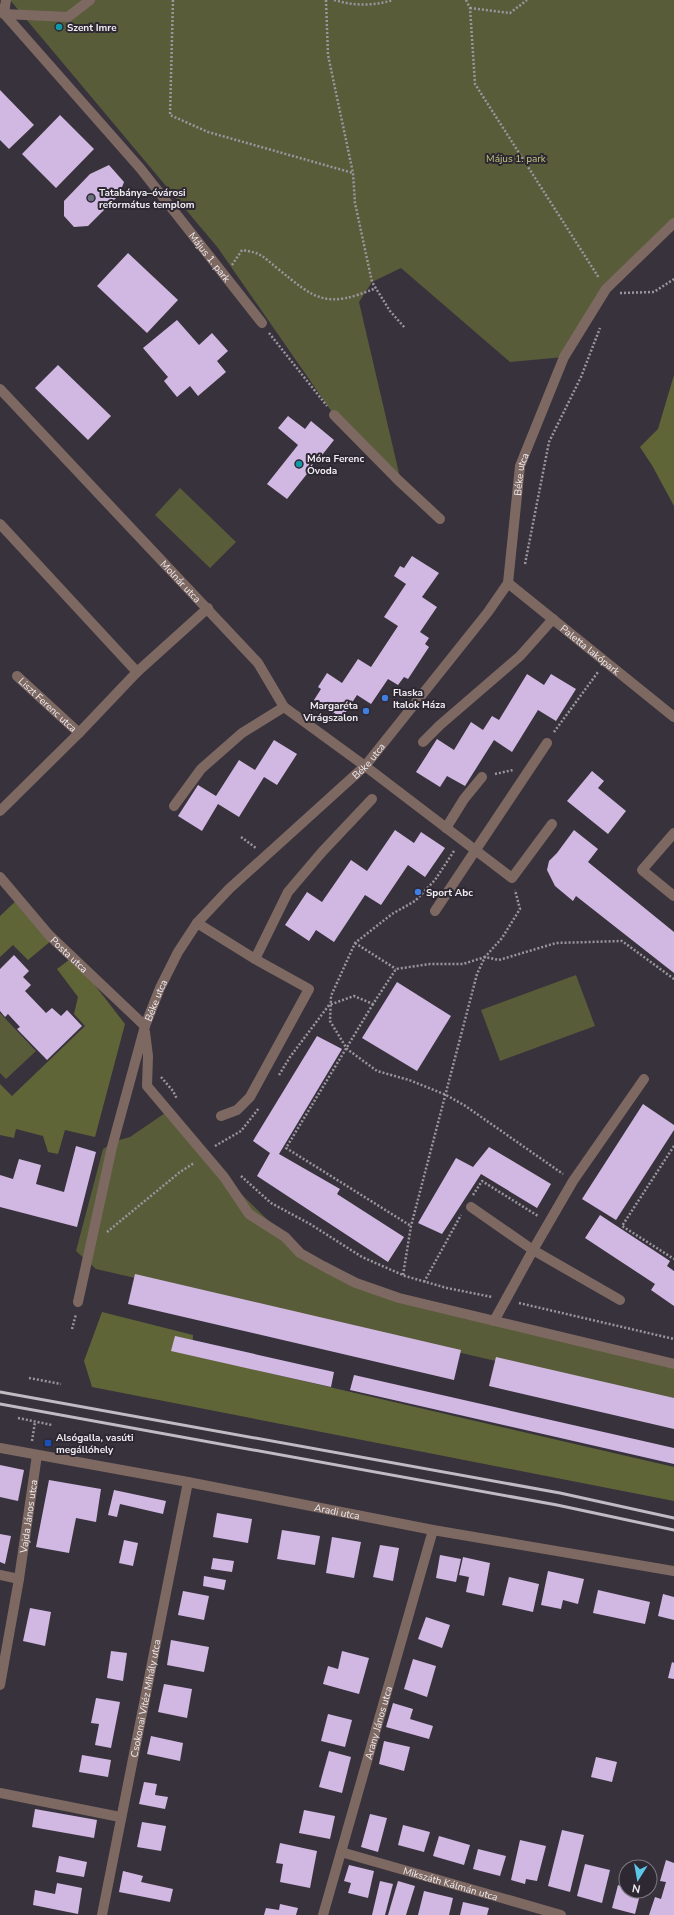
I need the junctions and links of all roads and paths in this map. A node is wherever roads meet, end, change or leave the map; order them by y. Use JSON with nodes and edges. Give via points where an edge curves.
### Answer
{"nodes":[{"id":1,"x":6,"y":0,"type":"edge"},
{"id":2,"x":90,"y":0,"type":"edge"},
{"id":3,"x":173,"y":0,"type":"edge"},
{"id":4,"x":326,"y":0,"type":"edge"},
{"id":5,"x":334,"y":0,"type":"edge"},
{"id":6,"x":393,"y":0,"type":"edge"},
{"id":7,"x":466,"y":0,"type":"edge"},
{"id":8,"x":527,"y":0,"type":"edge"},
{"id":9,"x":470,"y":8,"type":"junction"},
{"id":10,"x":1,"y":13,"type":"edge"},
{"id":11,"x":352,"y":173,"type":"junction"},
{"id":12,"x":674,"y":223,"type":"edge"},
{"id":13,"x":674,"y":279,"type":"edge"},
{"id":14,"x":230,"y":283,"type":"junction"},
{"id":15,"x":376,"y":288,"type":"junction"},
{"id":16,"x":606,"y":289,"type":"junction"},
{"id":17,"x":262,"y":323,"type":"joint"},
{"id":18,"x":600,"y":327,"type":"dead end"},
{"id":19,"x":406,"y":328,"type":"dead end"},
{"id":20,"x":0,"y":389,"type":"edge"},
{"id":21,"x":334,"y":415,"type":"joint"},
{"id":22,"x":440,"y":519,"type":"dead end"},
{"id":23,"x":0,"y":524,"type":"edge"},
{"id":24,"x":524,"y":569,"type":"dead end"},
{"id":25,"x":508,"y":583,"type":"junction"},
{"id":26,"x":208,"y":608,"type":"junction"},
{"id":27,"x":553,"y":619,"type":"junction"},
{"id":28,"x":606,"y":662,"type":"junction"},
{"id":29,"x":137,"y":672,"type":"junction"},
{"id":30,"x":17,"y":676,"type":"dead end"},
{"id":31,"x":284,"y":707,"type":"junction"},
{"id":32,"x":674,"y":717,"type":"edge"},
{"id":33,"x":79,"y":733,"type":"junction"},
{"id":34,"x":423,"y":742,"type":"dead end"},
{"id":35,"x":546,"y":743,"type":"joint"},
{"id":36,"x":365,"y":766,"type":"junction"},
{"id":37,"x":531,"y":766,"type":"junction"},
{"id":38,"x":482,"y":777,"type":"joint"},
{"id":39,"x":372,"y":798,"type":"dead end"},
{"id":40,"x":174,"y":806,"type":"dead end"},
{"id":41,"x":0,"y":811,"type":"edge"},
{"id":42,"x":552,"y":824,"type":"dead end"},
{"id":43,"x":446,"y":828,"type":"junction"},
{"id":44,"x":674,"y":833,"type":"edge"},
{"id":45,"x":241,"y":837,"type":"dead end"},
{"id":46,"x":461,"y":839,"type":"junction"},
{"id":47,"x":476,"y":850,"type":"junction"},
{"id":48,"x":266,"y":856,"type":"junction"},
{"id":49,"x":0,"y":877,"type":"edge"},
{"id":50,"x":512,"y":878,"type":"junction"},
{"id":51,"x":674,"y":896,"type":"edge"},
{"id":52,"x":435,"y":911,"type":"dead end"},
{"id":53,"x":197,"y":923,"type":"junction"},
{"id":54,"x":355,"y":944,"type":"junction"},
{"id":55,"x":485,"y":958,"type":"junction"},
{"id":56,"x":255,"y":959,"type":"junction"},
{"id":57,"x":396,"y":969,"type":"junction"},
{"id":58,"x":674,"y":979,"type":"edge"},
{"id":59,"x":373,"y":1004,"type":"junction"},
{"id":60,"x":329,"y":1005,"type":"junction"},
{"id":61,"x":144,"y":1026,"type":"junction"},
{"id":62,"x":347,"y":1049,"type":"junction"},
{"id":63,"x":148,"y":1062,"type":"junction"},
{"id":64,"x":644,"y":1078,"type":"dead end"},
{"id":65,"x":275,"y":1082,"type":"dead end"},
{"id":66,"x":446,"y":1095,"type":"junction"},
{"id":67,"x":178,"y":1102,"type":"dead end"},
{"id":68,"x":260,"y":1107,"type":"dead end"},
{"id":69,"x":221,"y":1116,"type":"dead end"},
{"id":70,"x":209,"y":1141,"type":"dead end"},
{"id":71,"x":674,"y":1146,"type":"edge"},
{"id":72,"x":214,"y":1147,"type":"junction"},
{"id":73,"x":218,"y":1152,"type":"dead end"},
{"id":74,"x":205,"y":1155,"type":"junction"},
{"id":75,"x":236,"y":1172,"type":"dead end"},
{"id":76,"x":573,"y":1181,"type":"junction"},
{"id":77,"x":470,"y":1207,"type":"dead end"},
{"id":78,"x":411,"y":1226,"type":"junction"},
{"id":79,"x":90,"y":1248,"type":"junction"},
{"id":80,"x":533,"y":1250,"type":"junction"},
{"id":81,"x":674,"y":1260,"type":"edge"},
{"id":82,"x":404,"y":1275,"type":"junction"},
{"id":83,"x":506,"y":1300,"type":"junction"},
{"id":84,"x":620,"y":1300,"type":"dead end"},
{"id":85,"x":78,"y":1302,"type":"dead end"},
{"id":86,"x":494,"y":1321,"type":"junction"},
{"id":87,"x":674,"y":1339,"type":"edge"},
{"id":88,"x":674,"y":1364,"type":"edge"},
{"id":89,"x":29,"y":1378,"type":"dead end"},
{"id":90,"x":61,"y":1384,"type":"dead end"},
{"id":91,"x":18,"y":1418,"type":"dead end"},
{"id":92,"x":35,"y":1422,"type":"junction"},
{"id":93,"x":52,"y":1426,"type":"dead end"},
{"id":94,"x":0,"y":1448,"type":"edge"},
{"id":95,"x":33,"y":1454,"type":"junction"},
{"id":96,"x":188,"y":1482,"type":"junction"},
{"id":97,"x":433,"y":1530,"type":"junction"},
{"id":98,"x":674,"y":1571,"type":"edge"},
{"id":99,"x":0,"y":1575,"type":"edge"},
{"id":100,"x":19,"y":1579,"type":"junction"},
{"id":101,"x":0,"y":1685,"type":"edge"},
{"id":102,"x":0,"y":1793,"type":"edge"},
{"id":103,"x":120,"y":1817,"type":"junction"},
{"id":104,"x":341,"y":1852,"type":"junction"},
{"id":105,"x":102,"y":1915,"type":"edge"},
{"id":106,"x":323,"y":1915,"type":"edge"},
{"id":107,"x":561,"y":1915,"type":"edge"}],
"edges":[{"from":1,"to":10,"type":"street"},
{"from":2,"to":10,"type":"street","via":[[68,17]]},
{"from":3,"to":11,"type":"path","via":[[170,115],[208,132]]},
{"from":4,"to":11,"type":"path","via":[[328,55]]},
{"from":5,"to":6,"type":"path","via":[[370,5]]},
{"from":7,"to":9,"type":"path"},
{"from":8,"to":9,"type":"path","via":[[510,13]]},
{"from":9,"to":16,"type":"path","via":[[475,84]]},
{"from":10,"to":14,"type":"street","name":"Május 1. park","via":[[140,168]]},
{"from":11,"to":15,"type":"path","via":[[355,203],[372,282]]},
{"from":12,"to":16,"type":"street","name":"Béke utca"},
{"from":13,"to":16,"type":"path","via":[[654,292],[625,294]]},
{"from":14,"to":15,"type":"path","via":[[232,263],[242,250],[258,252],[312,295],[333,300],[353,297]]},
{"from":14,"to":17,"type":"street","name":"Május 1. park"},
{"from":15,"to":19,"type":"path"},
{"from":16,"to":25,"type":"street","name":"Béke utca","via":[[564,357],[520,466]]},
{"from":17,"to":21,"type":"path"},
{"from":18,"to":24,"type":"path","via":[[581,377],[549,442]]},
{"from":20,"to":26,"type":"street","name":"Molnár utca"},
{"from":21,"to":22,"type":"street"},
{"from":23,"to":29,"type":"street"},
{"from":25,"to":27,"type":"street","name":"Paletta lakópark"},
{"from":25,"to":36,"type":"street","name":"Béke utca","via":[[488,612]]},
{"from":26,"to":29,"type":"street"},
{"from":26,"to":31,"type":"street","name":"Molnár utca","via":[[258,663]]},
{"from":27,"to":28,"type":"street","name":"Paletta lakópark"},
{"from":27,"to":34,"type":"street","via":[[520,656]]},
{"from":28,"to":32,"type":"street","name":"Paletta lakópark"},
{"from":28,"to":35,"type":"path"},
{"from":29,"to":33,"type":"street"},
{"from":30,"to":33,"type":"street","name":"Liszt Ferenc utca"},
{"from":31,"to":36,"type":"street","name":"Molnár utca"},
{"from":31,"to":40,"type":"street","via":[[242,733],[201,769]]},
{"from":33,"to":41,"type":"street"},
{"from":35,"to":37,"type":"street"},
{"from":36,"to":43,"type":"street","name":"Molnár utca"},
{"from":36,"to":48,"type":"street","name":"Béke utca"},
{"from":37,"to":38,"type":"path"},
{"from":37,"to":47,"type":"street"},
{"from":38,"to":43,"type":"street","via":[[464,799]]},
{"from":39,"to":56,"type":"street","via":[[288,892]]},
{"from":42,"to":50,"type":"street"},
{"from":43,"to":46,"type":"street","name":"Molnár utca"},
{"from":44,"to":51,"type":"street","via":[[642,870]]},
{"from":45,"to":48,"type":"path"},
{"from":46,"to":47,"type":"street","name":"Molnár utca"},
{"from":46,"to":54,"type":"path","via":[[435,880],[415,901],[392,914]]},
{"from":47,"to":50,"type":"street","name":"Molnár utca"},
{"from":47,"to":52,"type":"street"},
{"from":48,"to":53,"type":"street","name":"Béke utca","via":[[229,889]]},
{"from":49,"to":61,"type":"street","name":"Posta utca","via":[[49,935]]},
{"from":50,"to":55,"type":"path","via":[[520,909],[502,938]]},
{"from":53,"to":56,"type":"street"},
{"from":53,"to":61,"type":"street","name":"Béke utca","via":[[178,952]]},
{"from":54,"to":57,"type":"path"},
{"from":54,"to":60,"type":"path"},
{"from":55,"to":57,"type":"path","via":[[463,964],[430,964]]},
{"from":55,"to":58,"type":"path","via":[[499,960],[556,943],[622,941]]},
{"from":55,"to":66,"type":"path","via":[[471,995]]},
{"from":56,"to":69,"type":"street","via":[[309,989],[250,1097],[238,1110]]},
{"from":57,"to":59,"type":"path"},
{"from":59,"to":60,"type":"path","via":[[354,996]]},
{"from":59,"to":62,"type":"path"},
{"from":60,"to":62,"type":"path","via":[[330,1021]]},
{"from":60,"to":65,"type":"path","via":[[290,1057]]},
{"from":61,"to":63,"type":"street"},
{"from":61,"to":79,"type":"street","name":"Béke utca","via":[[112,1147]]},
{"from":62,"to":66,"type":"path","via":[[376,1071],[409,1080]]},
{"from":62,"to":78,"type":"path","via":[[286,1148]]},
{"from":63,"to":67,"type":"path","via":[[174,1091]]},
{"from":63,"to":74,"type":"street","via":[[147,1086]]},
{"from":64,"to":76,"type":"street"},
{"from":66,"to":76,"type":"path"},
{"from":66,"to":78,"type":"path"},
{"from":68,"to":72,"type":"path","via":[[241,1131]]},
{"from":70,"to":72,"type":"path"},
{"from":71,"to":81,"type":"path","via":[[622,1226]]},
{"from":72,"to":73,"type":"path"},
{"from":74,"to":79,"type":"path","via":[[180,1172]]},
{"from":74,"to":86,"type":"street","via":[[224,1177],[249,1214],[285,1237],[300,1253],[317,1263],[356,1283],[399,1298]]},
{"from":75,"to":82,"type":"path","via":[[271,1203],[362,1257]]},
{"from":76,"to":80,"type":"street"},
{"from":77,"to":80,"type":"street"},
{"from":78,"to":82,"type":"path"},
{"from":79,"to":85,"type":"street","name":"Béke utca"},
{"from":80,"to":83,"type":"street"},
{"from":80,"to":84,"type":"street"},
{"from":82,"to":83,"type":"path","via":[[446,1288]]},
{"from":83,"to":86,"type":"street"},
{"from":83,"to":87,"type":"path"},
{"from":86,"to":88,"type":"street"},
{"from":89,"to":90,"type":"path"},
{"from":91,"to":92,"type":"path"},
{"from":92,"to":93,"type":"path"},
{"from":92,"to":95,"type":"path"},
{"from":94,"to":95,"type":"street","name":"Aradi utca"},
{"from":95,"to":96,"type":"street","name":"Aradi utca"},
{"from":95,"to":100,"type":"street","name":"Vajda János utca"},
{"from":96,"to":97,"type":"street","name":"Aradi utca"},
{"from":96,"to":103,"type":"street","name":"Csokonai Vitéz Mihály utca"},
{"from":97,"to":98,"type":"street","name":"Aradi utca"},
{"from":97,"to":104,"type":"street","name":"Arany János utca"},
{"from":99,"to":100,"type":"street"},
{"from":100,"to":101,"type":"street","name":"Vajda János utca"},
{"from":102,"to":103,"type":"street"},
{"from":103,"to":105,"type":"street","name":"Csokonai Vitéz Mihály utca"},
{"from":104,"to":106,"type":"street","name":"Arany János utca"},
{"from":104,"to":107,"type":"street","name":"Mikszáth Kálmán utca"}]}
